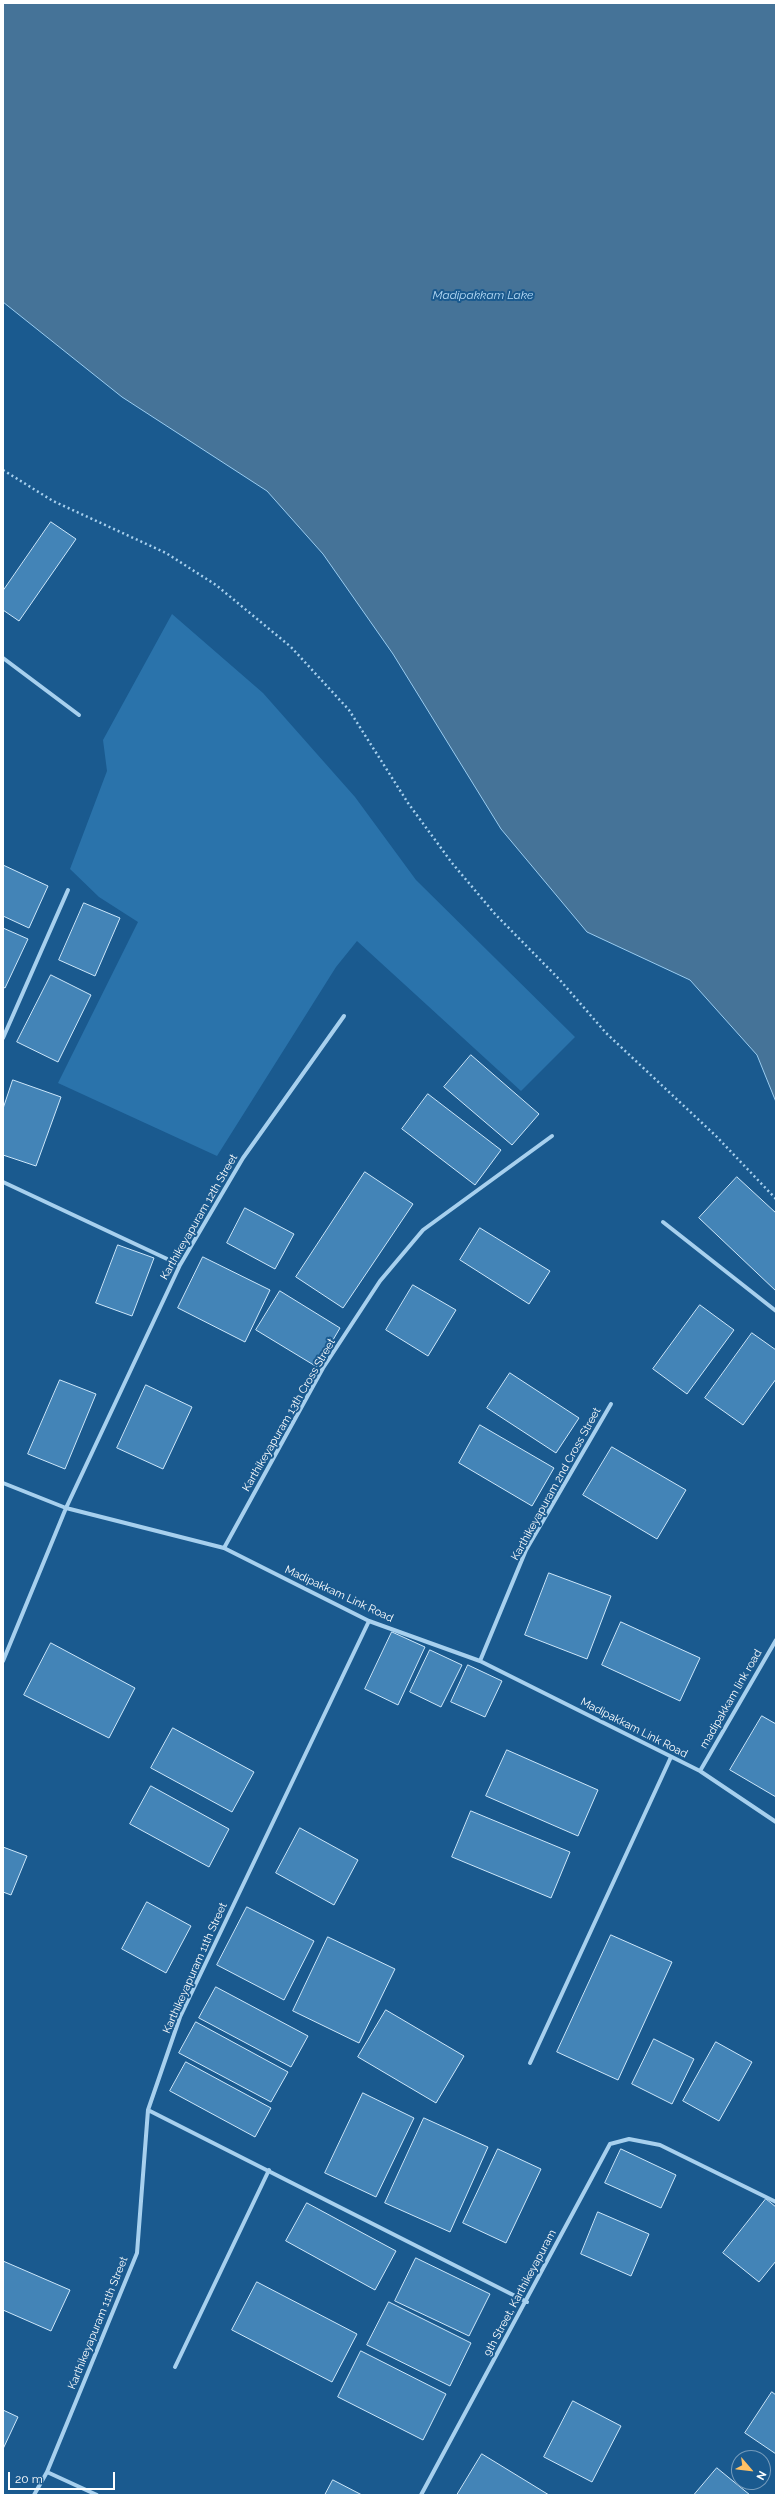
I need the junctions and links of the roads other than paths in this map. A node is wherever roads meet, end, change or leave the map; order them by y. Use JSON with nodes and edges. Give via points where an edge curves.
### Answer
{"nodes":[{"id":1,"x":3,"y":658,"type":"edge"},
{"id":2,"x":79,"y":715,"type":"dead end"},
{"id":3,"x":68,"y":890,"type":"dead end"},
{"id":4,"x":344,"y":1016,"type":"dead end"},
{"id":5,"x":3,"y":1038,"type":"edge"},
{"id":6,"x":552,"y":1136,"type":"dead end"},
{"id":7,"x":3,"y":1182,"type":"edge"},
{"id":8,"x":663,"y":1222,"type":"dead end"},
{"id":9,"x":180,"y":1265,"type":"junction"},
{"id":10,"x":776,"y":1311,"type":"edge"},
{"id":11,"x":611,"y":1404,"type":"dead end"},
{"id":12,"x":3,"y":1483,"type":"edge"},
{"id":13,"x":66,"y":1508,"type":"junction"},
{"id":14,"x":224,"y":1548,"type":"junction"},
{"id":15,"x":369,"y":1621,"type":"junction"},
{"id":16,"x":776,"y":1640,"type":"edge"},
{"id":17,"x":3,"y":1661,"type":"edge"},
{"id":18,"x":480,"y":1661,"type":"junction"},
{"id":19,"x":671,"y":1757,"type":"junction"},
{"id":20,"x":700,"y":1771,"type":"junction"},
{"id":21,"x":776,"y":1822,"type":"edge"},
{"id":22,"x":530,"y":2063,"type":"dead end"},
{"id":23,"x":148,"y":2110,"type":"junction"},
{"id":24,"x":269,"y":2170,"type":"junction"},
{"id":25,"x":776,"y":2202,"type":"edge"},
{"id":26,"x":527,"y":2302,"type":"junction"},
{"id":27,"x":175,"y":2367,"type":"dead end"},
{"id":28,"x":47,"y":2472,"type":"junction"},
{"id":29,"x":34,"y":2495,"type":"edge"},
{"id":30,"x":97,"y":2495,"type":"edge"},
{"id":31,"x":421,"y":2495,"type":"edge"}],
"edges":[{"from":1,"to":2,"type":"street"},
{"from":3,"to":5,"type":"street"},
{"from":4,"to":9,"type":"street","name":"Karthikeyapuram 12th Street","via":[[243,1158]]},
{"from":6,"to":14,"type":"street","name":"Karthikeyapuram 13th Cross Street","via":[[423,1230],[380,1282],[323,1368]]},
{"from":7,"to":9,"type":"street"},
{"from":8,"to":10,"type":"street"},
{"from":9,"to":13,"type":"street","name":"Karthikeyapuram 12th Street"},
{"from":11,"to":18,"type":"street","name":"Karthikeyapuram 2nd Cross Street","via":[[526,1550]]},
{"from":12,"to":13,"type":"street","name":"Madipakkam Link Road"},
{"from":13,"to":14,"type":"street","name":"Madipakkam Link Road"},
{"from":13,"to":17,"type":"street","name":"Karthikeyapuram 12th Street"},
{"from":14,"to":15,"type":"street","name":"Madipakkam Link Road"},
{"from":15,"to":18,"type":"street","name":"Madipakkam Link Road"},
{"from":15,"to":23,"type":"street","name":"Karthikeyapuram 11th Street","via":[[180,2017]]},
{"from":16,"to":20,"type":"street","name":"madipakkam link road"},
{"from":18,"to":19,"type":"street","name":"Madipakkam Link Road"},
{"from":19,"to":20,"type":"street","name":"Madipakkam Link Road"},
{"from":19,"to":22,"type":"street"},
{"from":20,"to":21,"type":"street"},
{"from":23,"to":24,"type":"street"},
{"from":23,"to":28,"type":"street","name":"Karthikeyapuram 11th Street","via":[[137,2253]]},
{"from":24,"to":26,"type":"street"},
{"from":24,"to":27,"type":"street"},
{"from":25,"to":26,"type":"street","name":"9th Street, Karthikeyapuram","via":[[660,2144],[629,2139],[610,2144]]},
{"from":26,"to":31,"type":"street","name":"9th Street, Karthikeyapuram"},
{"from":28,"to":29,"type":"street","name":"Karthikeyapuram 11th Street"},
{"from":28,"to":30,"type":"street"}]}
